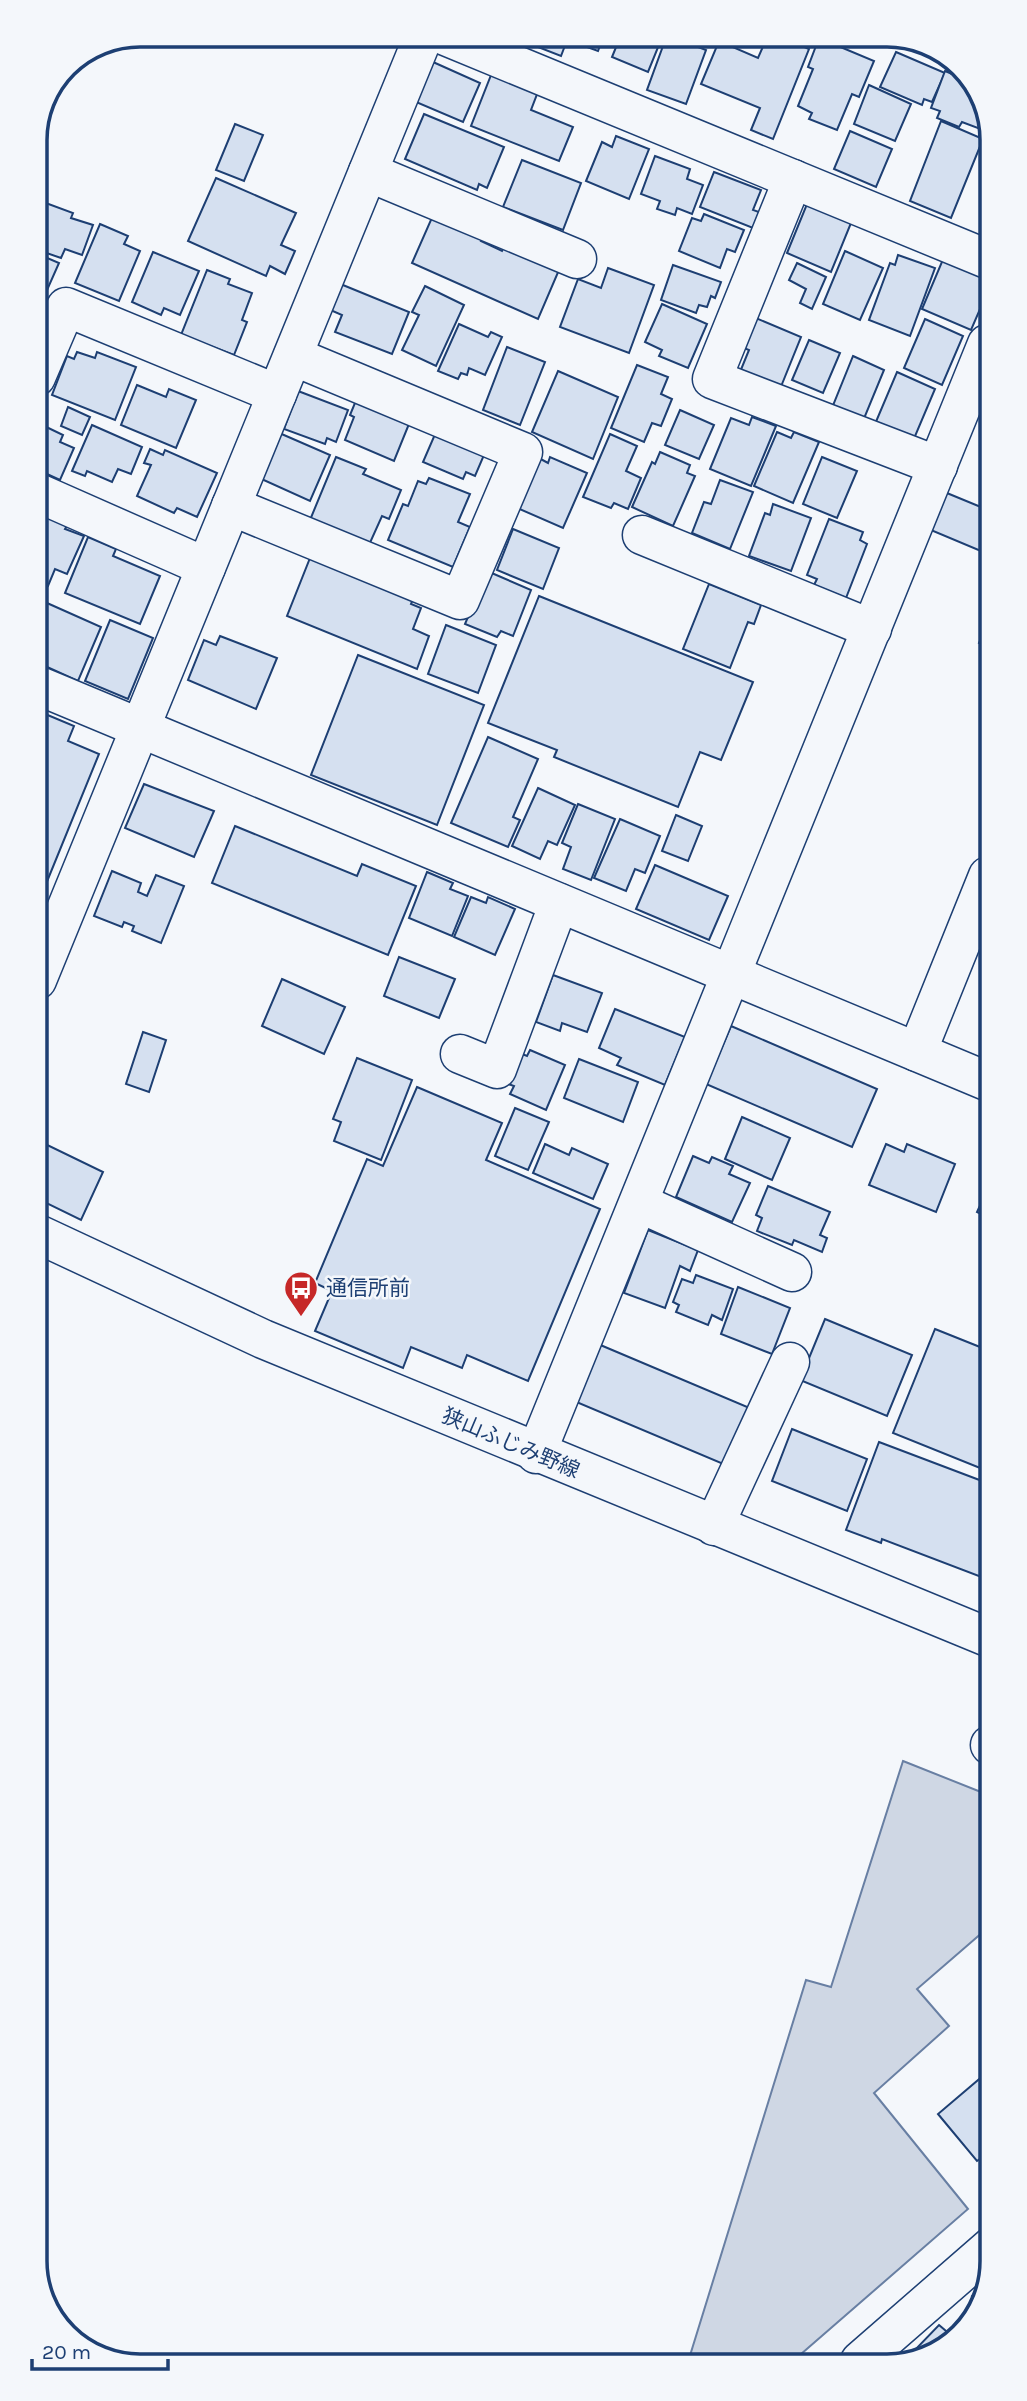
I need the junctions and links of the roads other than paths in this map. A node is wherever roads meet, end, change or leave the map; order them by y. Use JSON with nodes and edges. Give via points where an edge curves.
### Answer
{"nodes":[{"id":1,"x":419,"y":47,"type":"edge"},
{"id":2,"x":472,"y":47,"type":"edge"},
{"id":3,"x":369,"y":172,"type":"junction"},
{"id":4,"x":793,"y":179,"type":"junction"},
{"id":5,"x":980,"y":256,"type":"edge"},
{"id":6,"x":577,"y":259,"type":"dead end"},
{"id":7,"x":47,"y":351,"type":"edge"},
{"id":8,"x":293,"y":356,"type":"junction"},
{"id":9,"x":980,"y":362,"type":"edge"},
{"id":10,"x":277,"y":394,"type":"junction"},
{"id":11,"x":938,"y":467,"type":"junction"},
{"id":12,"x":47,"y":497,"type":"edge"},
{"id":13,"x":231,"y":506,"type":"junction"},
{"id":14,"x":642,"y":535,"type":"dead end"},
{"id":15,"x":206,"y":567,"type":"junction"},
{"id":16,"x":872,"y":629,"type":"junction"},
{"id":17,"x":47,"y":689,"type":"edge"},
{"id":18,"x":141,"y":727,"type":"junction"},
{"id":19,"x":980,"y":896,"type":"edge"},
{"id":20,"x":559,"y":903,"type":"junction"},
{"id":21,"x":47,"y":956,"type":"edge"},
{"id":22,"x":733,"y":975,"type":"junction"},
{"id":23,"x":917,"y":1052,"type":"junction"},
{"id":24,"x":460,"y":1054,"type":"dead end"},
{"id":25,"x":980,"y":1078,"type":"edge"},
{"id":26,"x":639,"y":1203,"type":"junction"},
{"id":27,"x":47,"y":1238,"type":"edge"},
{"id":28,"x":792,"y":1272,"type":"dead end"},
{"id":29,"x":790,"y":1362,"type":"dead end"},
{"id":30,"x":536,"y":1454,"type":"junction"},
{"id":31,"x":714,"y":1526,"type":"junction"},
{"id":32,"x":980,"y":1634,"type":"edge"},
{"id":33,"x":980,"y":2256,"type":"edge"},
{"id":34,"x":868,"y":2354,"type":"edge"}],
"edges":[{"from":1,"to":3,"type":"street"},
{"from":2,"to":4,"type":"street"},
{"from":3,"to":6,"type":"street"},
{"from":3,"to":8,"type":"street"},
{"from":4,"to":5,"type":"street"},
{"from":4,"to":11,"type":"street","via":[[712,379]]},
{"from":7,"to":10,"type":"street","via":[[66,307]]},
{"from":8,"to":10,"type":"street"},
{"from":8,"to":13,"type":"street","via":[[523,452],[460,600]]},
{"from":9,"to":11,"type":"street"},
{"from":10,"to":13,"type":"street"},
{"from":11,"to":16,"type":"street"},
{"from":12,"to":15,"type":"street"},
{"from":13,"to":15,"type":"street"},
{"from":14,"to":16,"type":"street"},
{"from":15,"to":18,"type":"street"},
{"from":16,"to":22,"type":"street"},
{"from":17,"to":18,"type":"street"},
{"from":18,"to":20,"type":"street"},
{"from":18,"to":21,"type":"street"},
{"from":19,"to":23,"type":"street"},
{"from":20,"to":22,"type":"street"},
{"from":20,"to":24,"type":"street","via":[[497,1069]]},
{"from":22,"to":23,"type":"street"},
{"from":22,"to":26,"type":"street"},
{"from":23,"to":25,"type":"street"},
{"from":26,"to":28,"type":"street"},
{"from":26,"to":30,"type":"street"},
{"from":27,"to":30,"type":"street","name":"狭山ふじみ野線","via":[[263,1339]]},
{"from":29,"to":31,"type":"street"},
{"from":30,"to":31,"type":"street","name":"狭山ふじみ野線"},
{"from":31,"to":32,"type":"street","name":"狭山ふじみ野線"},
{"from":33,"to":34,"type":"street"}]}
